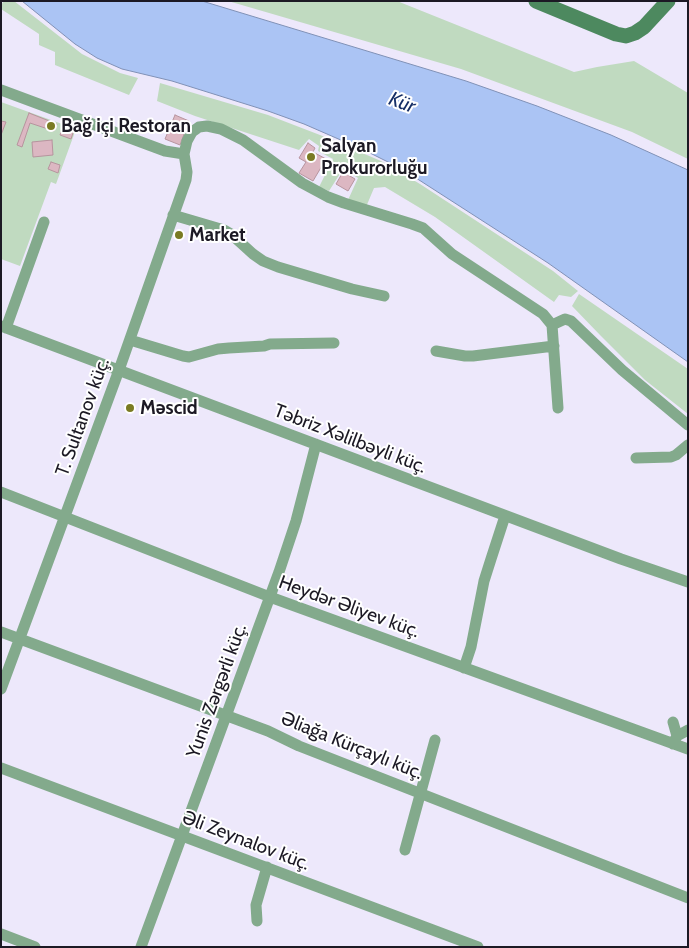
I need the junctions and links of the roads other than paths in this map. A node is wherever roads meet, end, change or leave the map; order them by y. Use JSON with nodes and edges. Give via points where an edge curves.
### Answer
{"nodes":[{"id":1,"x":536,"y":1,"type":"edge"},
{"id":2,"x":668,"y":1,"type":"edge"},
{"id":3,"x":1,"y":90,"type":"edge"},
{"id":4,"x":184,"y":154,"type":"junction"},
{"id":5,"x":174,"y":215,"type":"junction"},
{"id":6,"x":44,"y":222,"type":"dead end"},
{"id":7,"x":384,"y":296,"type":"dead end"},
{"id":8,"x":552,"y":325,"type":"junction"},
{"id":9,"x":4,"y":327,"type":"edge"},
{"id":10,"x":130,"y":340,"type":"junction"},
{"id":11,"x":334,"y":343,"type":"dead end"},
{"id":12,"x":554,"y":346,"type":"junction"},
{"id":13,"x":436,"y":351,"type":"dead end"},
{"id":14,"x":119,"y":370,"type":"junction"},
{"id":15,"x":558,"y":408,"type":"dead end"},
{"id":16,"x":688,"y":425,"type":"edge"},
{"id":17,"x":316,"y":444,"type":"junction"},
{"id":18,"x":688,"y":445,"type":"edge"},
{"id":19,"x":636,"y":458,"type":"dead end"},
{"id":20,"x":1,"y":492,"type":"edge"},
{"id":21,"x":505,"y":516,"type":"junction"},
{"id":22,"x":65,"y":517,"type":"junction"},
{"id":23,"x":688,"y":582,"type":"edge"},
{"id":24,"x":270,"y":597,"type":"junction"},
{"id":25,"x":1,"y":632,"type":"edge"},
{"id":26,"x":20,"y":639,"type":"junction"},
{"id":27,"x":464,"y":668,"type":"junction"},
{"id":28,"x":1,"y":690,"type":"edge"},
{"id":29,"x":226,"y":715,"type":"junction"},
{"id":30,"x":673,"y":722,"type":"dead end"},
{"id":31,"x":680,"y":737,"type":"edge"},
{"id":32,"x":435,"y":740,"type":"dead end"},
{"id":33,"x":688,"y":750,"type":"edge"},
{"id":34,"x":1,"y":768,"type":"edge"},
{"id":35,"x":421,"y":792,"type":"junction"},
{"id":36,"x":182,"y":835,"type":"junction"},
{"id":37,"x":405,"y":850,"type":"dead end"},
{"id":38,"x":267,"y":867,"type":"junction"},
{"id":39,"x":688,"y":898,"type":"edge"},
{"id":40,"x":257,"y":921,"type":"dead end"},
{"id":41,"x":1,"y":934,"type":"edge"},
{"id":42,"x":35,"y":947,"type":"edge"},
{"id":43,"x":141,"y":947,"type":"edge"},
{"id":44,"x":478,"y":947,"type":"edge"}],
"edges":[{"from":1,"to":2,"type":"street","via":[[626,36],[644,27]]},
{"from":3,"to":4,"type":"street","via":[[166,151]]},
{"from":4,"to":5,"type":"street","name":"T. Sultanov küç.","via":[[186,180]]},
{"from":4,"to":8,"type":"street","via":[[189,136],[199,127],[221,129],[234,135],[302,183],[328,197],[423,228],[452,254],[544,314]]},
{"from":5,"to":7,"type":"street","via":[[224,230],[263,261],[278,267],[352,290]]},
{"from":5,"to":10,"type":"street","name":"T. Sultanov küç."},
{"from":6,"to":9,"type":"street"},
{"from":8,"to":12,"type":"street"},
{"from":8,"to":16,"type":"street","via":[[565,319],[571,321],[622,370]]},
{"from":9,"to":14,"type":"street","name":"Təbriz Xəlilbəyli küç."},
{"from":10,"to":11,"type":"street","via":[[189,357],[218,349]]},
{"from":10,"to":14,"type":"street","name":"T. Sultanov küç."},
{"from":12,"to":13,"type":"street","via":[[474,356]]},
{"from":12,"to":15,"type":"street"},
{"from":14,"to":17,"type":"street","name":"Təbriz Xəlilbəyli küç."},
{"from":14,"to":22,"type":"street","name":"T. Sultanov küç."},
{"from":17,"to":21,"type":"street","name":"Təbriz Xəlilbəyli küç."},
{"from":17,"to":24,"type":"street","name":"Yunis Zərgərli küç.","via":[[296,521]]},
{"from":18,"to":19,"type":"street","via":[[671,457]]},
{"from":20,"to":22,"type":"street","name":"Heydər Əliyev küç."},
{"from":21,"to":23,"type":"street","name":"Təbriz Xəlilbəyli küç."},
{"from":21,"to":27,"type":"street","via":[[486,574]]},
{"from":22,"to":24,"type":"street","name":"Heydər Əliyev küç."},
{"from":22,"to":26,"type":"street","name":"T. Sultanov küç."},
{"from":24,"to":27,"type":"street","name":"Heydər Əliyev küç."},
{"from":24,"to":29,"type":"street","name":"Yunis Zərgərli küç."},
{"from":25,"to":26,"type":"street","name":"Əliağa Kürçaylı küç."},
{"from":26,"to":28,"type":"street","name":"T. Sultanov küç."},
{"from":26,"to":29,"type":"street","name":"Əliağa Kürçaylı küç."},
{"from":27,"to":31,"type":"street","name":"Heydər Əliyev küç."},
{"from":29,"to":35,"type":"street","name":"Əliağa Kürçaylı küç."},
{"from":29,"to":36,"type":"street","name":"Yunis Zərgərli küç."},
{"from":30,"to":31,"type":"street"},
{"from":31,"to":33,"type":"street","name":"Heydər Əliyev küç."},
{"from":32,"to":35,"type":"street"},
{"from":34,"to":36,"type":"street","name":"Əli Zeynalov küç."},
{"from":35,"to":37,"type":"street"},
{"from":35,"to":39,"type":"street","name":"Əliağa Kürçaylı küç."},
{"from":36,"to":38,"type":"street","name":"Əli Zeynalov küç."},
{"from":36,"to":43,"type":"street","name":"Yunis Zərgərli küç."},
{"from":38,"to":40,"type":"street","via":[[256,905]]},
{"from":38,"to":44,"type":"street","name":"Əli Zeynalov küç."},
{"from":41,"to":42,"type":"street"}]}
